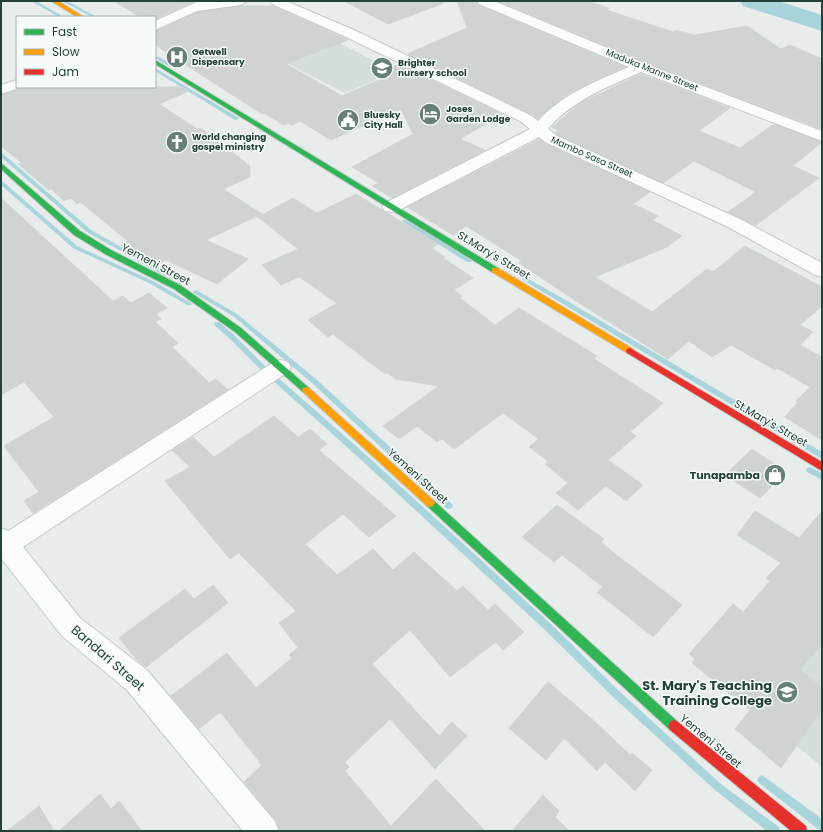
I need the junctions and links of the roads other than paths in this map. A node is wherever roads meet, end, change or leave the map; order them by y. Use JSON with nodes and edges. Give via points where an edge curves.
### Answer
{"nodes":[{"id":1,"x":54,"y":1,"type":"edge"},
{"id":2,"x":209,"y":1,"type":"edge"},
{"id":3,"x":241,"y":1,"type":"edge"},
{"id":4,"x":276,"y":1,"type":"edge"},
{"id":5,"x":483,"y":1,"type":"edge"},
{"id":6,"x":193,"y":8,"type":"junction"},
{"id":7,"x":79,"y":16,"type":"edge"},
{"id":8,"x":156,"y":26,"type":"edge"},
{"id":9,"x":156,"y":63,"type":"edge"},
{"id":10,"x":641,"y":67,"type":"junction"},
{"id":11,"x":16,"y":84,"type":"edge"},
{"id":12,"x":1,"y":90,"type":"edge"},
{"id":13,"x":538,"y":131,"type":"junction"},
{"id":14,"x":822,"y":136,"type":"edge"},
{"id":15,"x":1,"y":165,"type":"edge"},
{"id":16,"x":391,"y":207,"type":"junction"},
{"id":17,"x":822,"y":271,"type":"edge"},
{"id":18,"x":280,"y":367,"type":"junction"},
{"id":19,"x":822,"y":467,"type":"edge"},
{"id":20,"x":3,"y":542,"type":"edge"},
{"id":21,"x":263,"y":831,"type":"edge"},
{"id":22,"x":801,"y":831,"type":"edge"}],
"edges":[{"from":1,"to":7,"type":"street"},
{"from":2,"to":6,"type":"street"},
{"from":3,"to":6,"type":"street"},
{"from":4,"to":13,"type":"street","name":"Mambo Sasa Street","via":[[349,33],[525,118]]},
{"from":5,"to":10,"type":"street","name":"Maduka Manne Street"},
{"from":6,"to":8,"type":"street"},
{"from":9,"to":16,"type":"street","name":"St.Mary's Street"},
{"from":10,"to":13,"type":"street","via":[[577,97],[545,122]]},
{"from":10,"to":14,"type":"street","name":"Maduka Manne Street"},
{"from":11,"to":12,"type":"street"},
{"from":13,"to":16,"type":"street"},
{"from":13,"to":17,"type":"street","name":"Mambo Sasa Street","via":[[734,223]]},
{"from":15,"to":18,"type":"street","name":"Yemeni Street","via":[[77,233],[177,287],[238,330]]},
{"from":16,"to":19,"type":"street","name":"St.Mary's Street"},
{"from":18,"to":20,"type":"street"},
{"from":18,"to":22,"type":"street","name":"Yemeni Street","via":[[680,731]]},
{"from":20,"to":21,"type":"street","name":"Bandari Street","via":[[71,627],[137,680]]}]}
